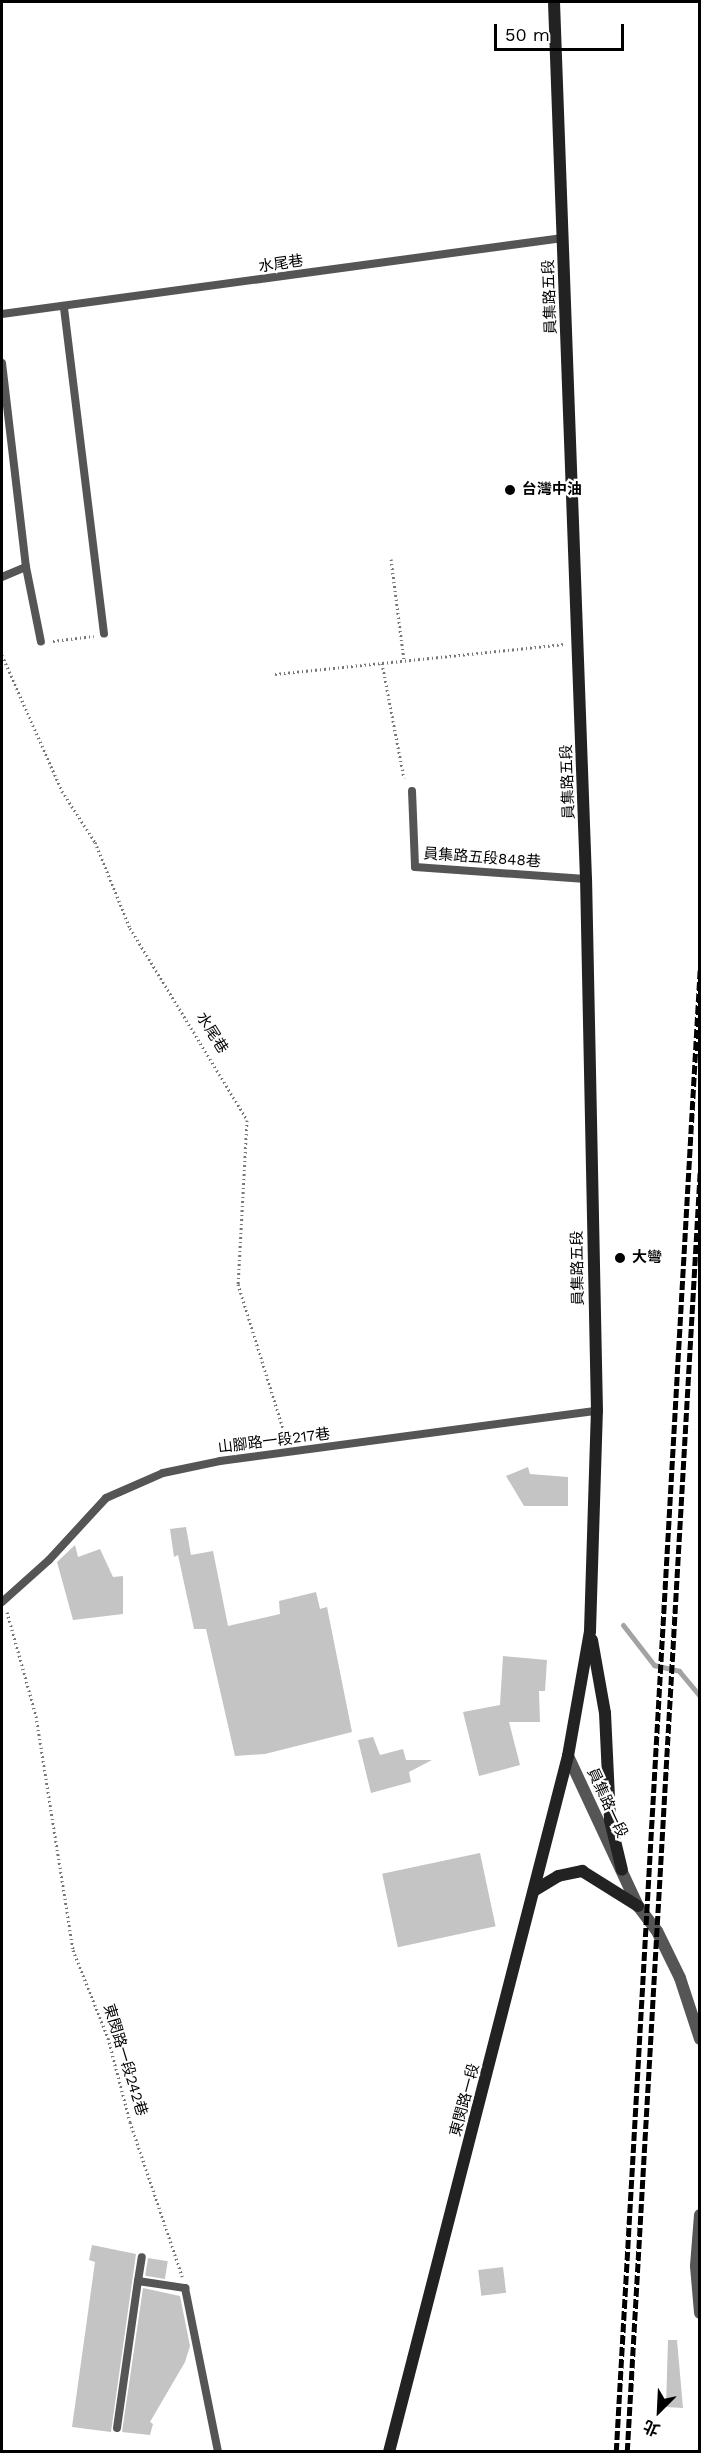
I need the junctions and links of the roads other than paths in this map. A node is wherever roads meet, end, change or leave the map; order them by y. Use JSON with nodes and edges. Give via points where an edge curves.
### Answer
{"nodes":[{"id":1,"x":554,"y":2,"type":"edge"},
{"id":2,"x":563,"y":238,"type":"junction"},
{"id":3,"x":64,"y":308,"type":"junction"},
{"id":4,"x":2,"y":314,"type":"edge"},
{"id":5,"x":2,"y":363,"type":"edge"},
{"id":6,"x":26,"y":567,"type":"junction"},
{"id":7,"x":2,"y":578,"type":"edge"},
{"id":8,"x":104,"y":634,"type":"road end"},
{"id":9,"x":41,"y":642,"type":"road end"},
{"id":10,"x":412,"y":791,"type":"dead end"},
{"id":11,"x":586,"y":879,"type":"junction"},
{"id":12,"x":597,"y":1411,"type":"junction"},
{"id":13,"x":3,"y":1602,"type":"edge"},
{"id":14,"x":590,"y":1631,"type":"junction"},
{"id":15,"x":568,"y":1756,"type":"junction"},
{"id":16,"x":621,"y":1870,"type":"junction"},
{"id":17,"x":535,"y":1890,"type":"junction"},
{"id":18,"x":638,"y":1906,"type":"junction"},
{"id":19,"x":699,"y":2039,"type":"edge"},
{"id":20,"x":699,"y":2215,"type":"edge"},
{"id":21,"x":142,"y":2257,"type":"dead end"},
{"id":22,"x":138,"y":2281,"type":"junction"},
{"id":23,"x":699,"y":2313,"type":"edge"},
{"id":24,"x":117,"y":2428,"type":"dead end"},
{"id":25,"x":218,"y":2451,"type":"edge"},
{"id":26,"x":389,"y":2451,"type":"edge"}],
"edges":[{"from":1,"to":2,"type":"main road","name":"員集路五段"},
{"from":2,"to":3,"type":"lane","name":"水尾巷"},
{"from":2,"to":11,"type":"main road","name":"員集路五段"},
{"from":3,"to":4,"type":"lane","name":"水尾巷"},
{"from":3,"to":8,"type":"lane"},
{"from":5,"to":6,"type":"lane"},
{"from":6,"to":7,"type":"lane"},
{"from":6,"to":9,"type":"lane"},
{"from":10,"to":11,"type":"lane","name":"員集路五段848巷","via":[[415,867]]},
{"from":11,"to":12,"type":"main road","name":"員集路五段"},
{"from":12,"to":13,"type":"lane","name":"山腳路一段217巷","via":[[219,1461],[163,1473],[106,1498],[49,1560]]},
{"from":12,"to":14,"type":"main road","name":"員集路五段"},
{"from":14,"to":15,"type":"main road"},
{"from":14,"to":16,"type":"main road","via":[[605,1713],[610,1820]]},
{"from":15,"to":16,"type":"street","name":"員集路一段"},
{"from":15,"to":17,"type":"main road","name":"東閔路一段"},
{"from":16,"to":18,"type":"street","name":"員集路一段"},
{"from":17,"to":18,"type":"main road","via":[[558,1876],[582,1871]]},
{"from":17,"to":26,"type":"main road","name":"東閔路一段"},
{"from":18,"to":19,"type":"street","name":"員集路一段","via":[[657,1930],[680,1978]]},
{"from":20,"to":23,"type":"street"},
{"from":21,"to":22,"type":"lane"},
{"from":22,"to":24,"type":"lane"},
{"from":22,"to":25,"type":"lane","via":[[185,2288]]}]}
